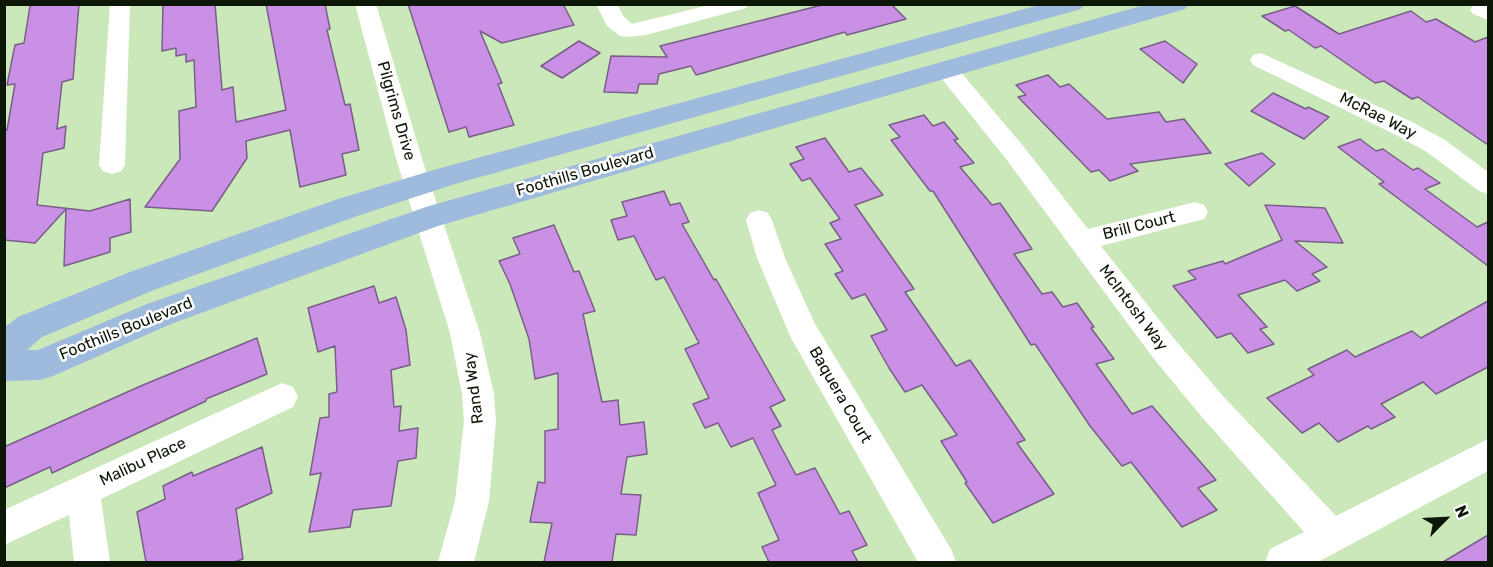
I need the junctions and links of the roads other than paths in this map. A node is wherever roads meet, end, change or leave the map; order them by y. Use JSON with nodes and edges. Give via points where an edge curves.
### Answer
{"nodes":[{"id":1,"x":120,"y":4,"type":"edge"},
{"id":2,"x":365,"y":4,"type":"edge"},
{"id":3,"x":606,"y":4,"type":"edge"},
{"id":4,"x":739,"y":4,"type":"edge"},
{"id":5,"x":1072,"y":4,"type":"edge"},
{"id":6,"x":1176,"y":4,"type":"edge"},
{"id":7,"x":1261,"y":60,"type":"dead end"},
{"id":8,"x":946,"y":69,"type":"junction"},
{"id":9,"x":112,"y":165,"type":"dead end"},
{"id":10,"x":418,"y":185,"type":"junction"},
{"id":11,"x":1488,"y":185,"type":"edge"},
{"id":12,"x":1195,"y":212,"type":"dead end"},
{"id":13,"x":429,"y":218,"type":"junction"},
{"id":14,"x":759,"y":220,"type":"dead end"},
{"id":15,"x":1082,"y":241,"type":"junction"},
{"id":16,"x":4,"y":349,"type":"edge"},
{"id":17,"x":4,"y":366,"type":"edge"},
{"id":18,"x":282,"y":397,"type":"dead end"},
{"id":19,"x":1488,"y":454,"type":"edge"},
{"id":20,"x":83,"y":491,"type":"junction"},
{"id":21,"x":4,"y":528,"type":"edge"},
{"id":22,"x":1332,"y":537,"type":"junction"},
{"id":23,"x":92,"y":562,"type":"edge"},
{"id":24,"x":456,"y":562,"type":"edge"},
{"id":25,"x":938,"y":562,"type":"edge"},
{"id":26,"x":1283,"y":562,"type":"edge"}],
"edges":[{"from":1,"to":9,"type":"street"},
{"from":2,"to":10,"type":"street","name":"Pilgrims Drive"},
{"from":3,"to":4,"type":"street","via":[[615,21],[628,31]]},
{"from":5,"to":10,"type":"main road","name":"Foothills Boulevard"},
{"from":6,"to":8,"type":"main road","name":"Foothills Boulevard"},
{"from":7,"to":11,"type":"street","name":"McRae Way","via":[[1436,146]]},
{"from":8,"to":13,"type":"main road","name":"Foothills Boulevard"},
{"from":8,"to":15,"type":"street","name":"McIntosh Way"},
{"from":10,"to":13,"type":"street","name":"Pilgrims Drive"},
{"from":10,"to":16,"type":"main road","name":"Foothills Boulevard","via":[[142,280],[30,327]]},
{"from":12,"to":15,"type":"street","name":"Brill Court"},
{"from":13,"to":17,"type":"main road","name":"Foothills Boulevard","via":[[159,314],[40,365]]},
{"from":13,"to":24,"type":"street","name":"Rand Way","via":[[465,333],[478,394],[480,421],[472,501]]},
{"from":14,"to":25,"type":"street","name":"Baquera Court","via":[[802,328]]},
{"from":15,"to":22,"type":"street","name":"McIntosh Way","via":[[1171,358]]},
{"from":18,"to":20,"type":"street","name":"Malibu Place"},
{"from":19,"to":22,"type":"street"},
{"from":20,"to":21,"type":"street","name":"Malibu Place"},
{"from":20,"to":23,"type":"street"},
{"from":22,"to":26,"type":"street"}]}
